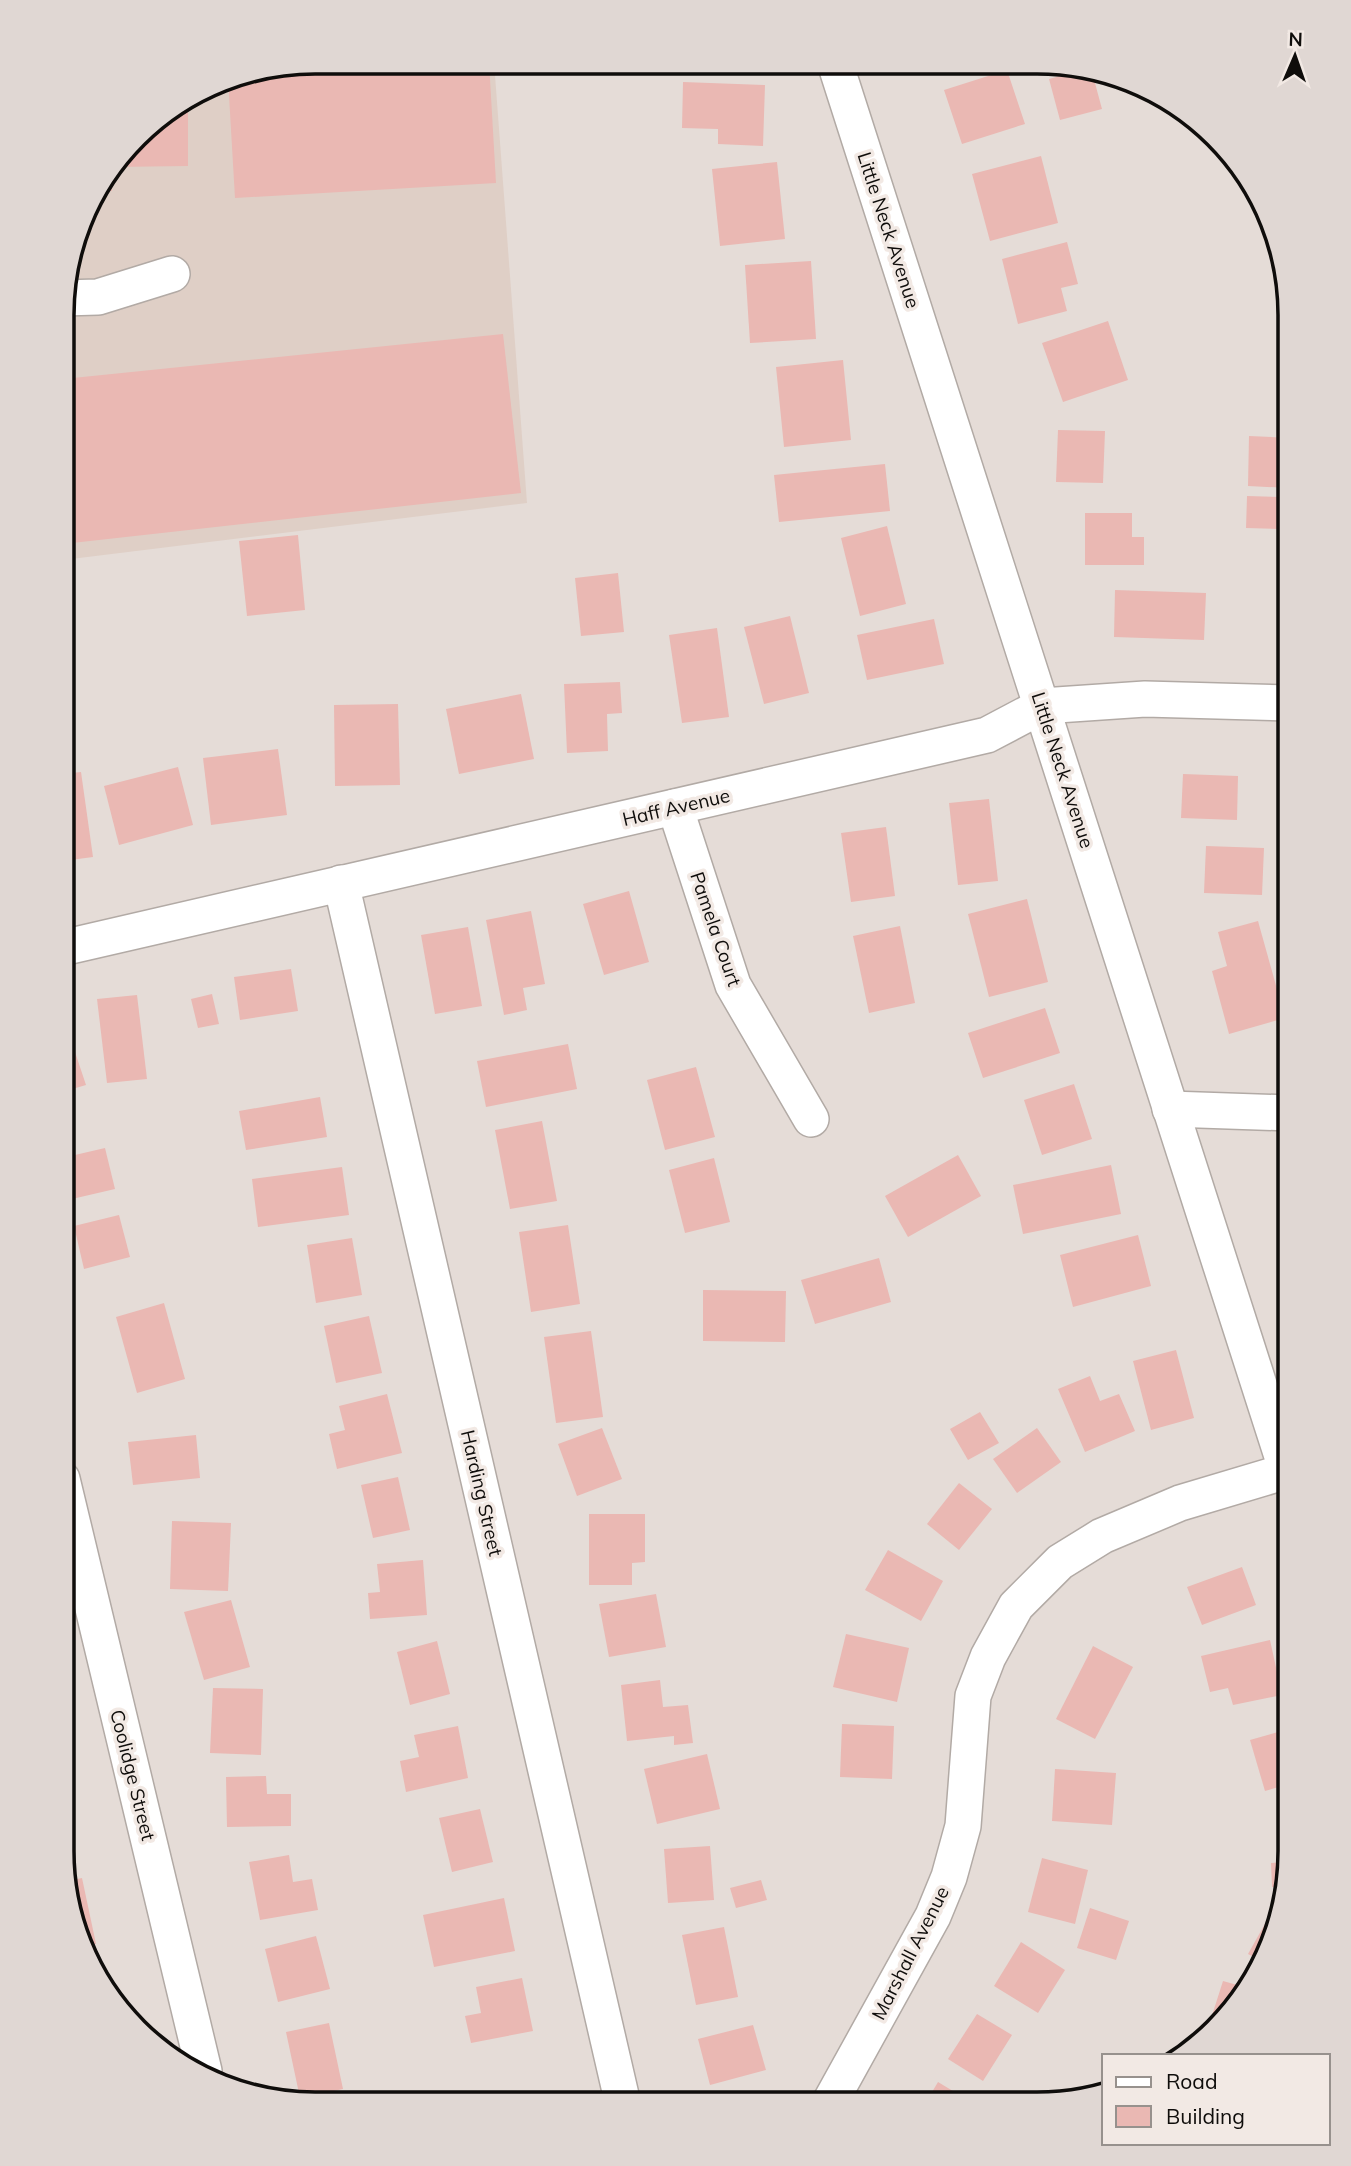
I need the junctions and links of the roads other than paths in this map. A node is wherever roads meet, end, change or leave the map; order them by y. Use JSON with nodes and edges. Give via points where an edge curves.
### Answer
{"nodes":[{"id":1,"x":839,"y":74,"type":"edge"},
{"id":2,"x":172,"y":274,"type":"dead end"},
{"id":3,"x":75,"y":298,"type":"edge"},
{"id":4,"x":1278,"y":704,"type":"edge"},
{"id":5,"x":1042,"y":706,"type":"junction"},
{"id":6,"x":675,"y":807,"type":"junction"},
{"id":7,"x":341,"y":883,"type":"junction"},
{"id":8,"x":74,"y":945,"type":"edge"},
{"id":9,"x":1170,"y":1109,"type":"junction"},
{"id":10,"x":1277,"y":1113,"type":"edge"},
{"id":11,"x":811,"y":1119,"type":"dead end"},
{"id":12,"x":1277,"y":1442,"type":"edge"},
{"id":13,"x":1277,"y":1478,"type":"edge"},
{"id":14,"x":74,"y":1529,"type":"edge"},
{"id":15,"x":202,"y":2064,"type":"edge"},
{"id":16,"x":620,"y":2092,"type":"edge"},
{"id":17,"x":836,"y":2092,"type":"edge"}],
"edges":[{"from":1,"to":5,"type":"street","name":"Little Neck Avenue"},
{"from":2,"to":3,"type":"street","via":[[98,297]]},
{"from":4,"to":5,"type":"street","name":"Haff Avenue","via":[[1145,699]]},
{"from":5,"to":6,"type":"street","name":"Haff Avenue","via":[[987,735]]},
{"from":5,"to":9,"type":"street","name":"Little Neck Avenue"},
{"from":6,"to":7,"type":"street","name":"Haff Avenue"},
{"from":6,"to":11,"type":"street","name":"Pamela Court","via":[[733,985]]},
{"from":7,"to":8,"type":"street","name":"Haff Avenue"},
{"from":7,"to":16,"type":"street","name":"Harding Street"},
{"from":9,"to":10,"type":"street"},
{"from":9,"to":12,"type":"street","name":"Little Neck Avenue"},
{"from":13,"to":17,"type":"street","name":"Marshall Avenue","via":[[1180,1503],[1102,1536],[1060,1562],[1016,1606],[973,1696],[963,1826],[949,1877],[933,1916]]},
{"from":14,"to":15,"type":"street","name":"Coolidge Street"}]}
